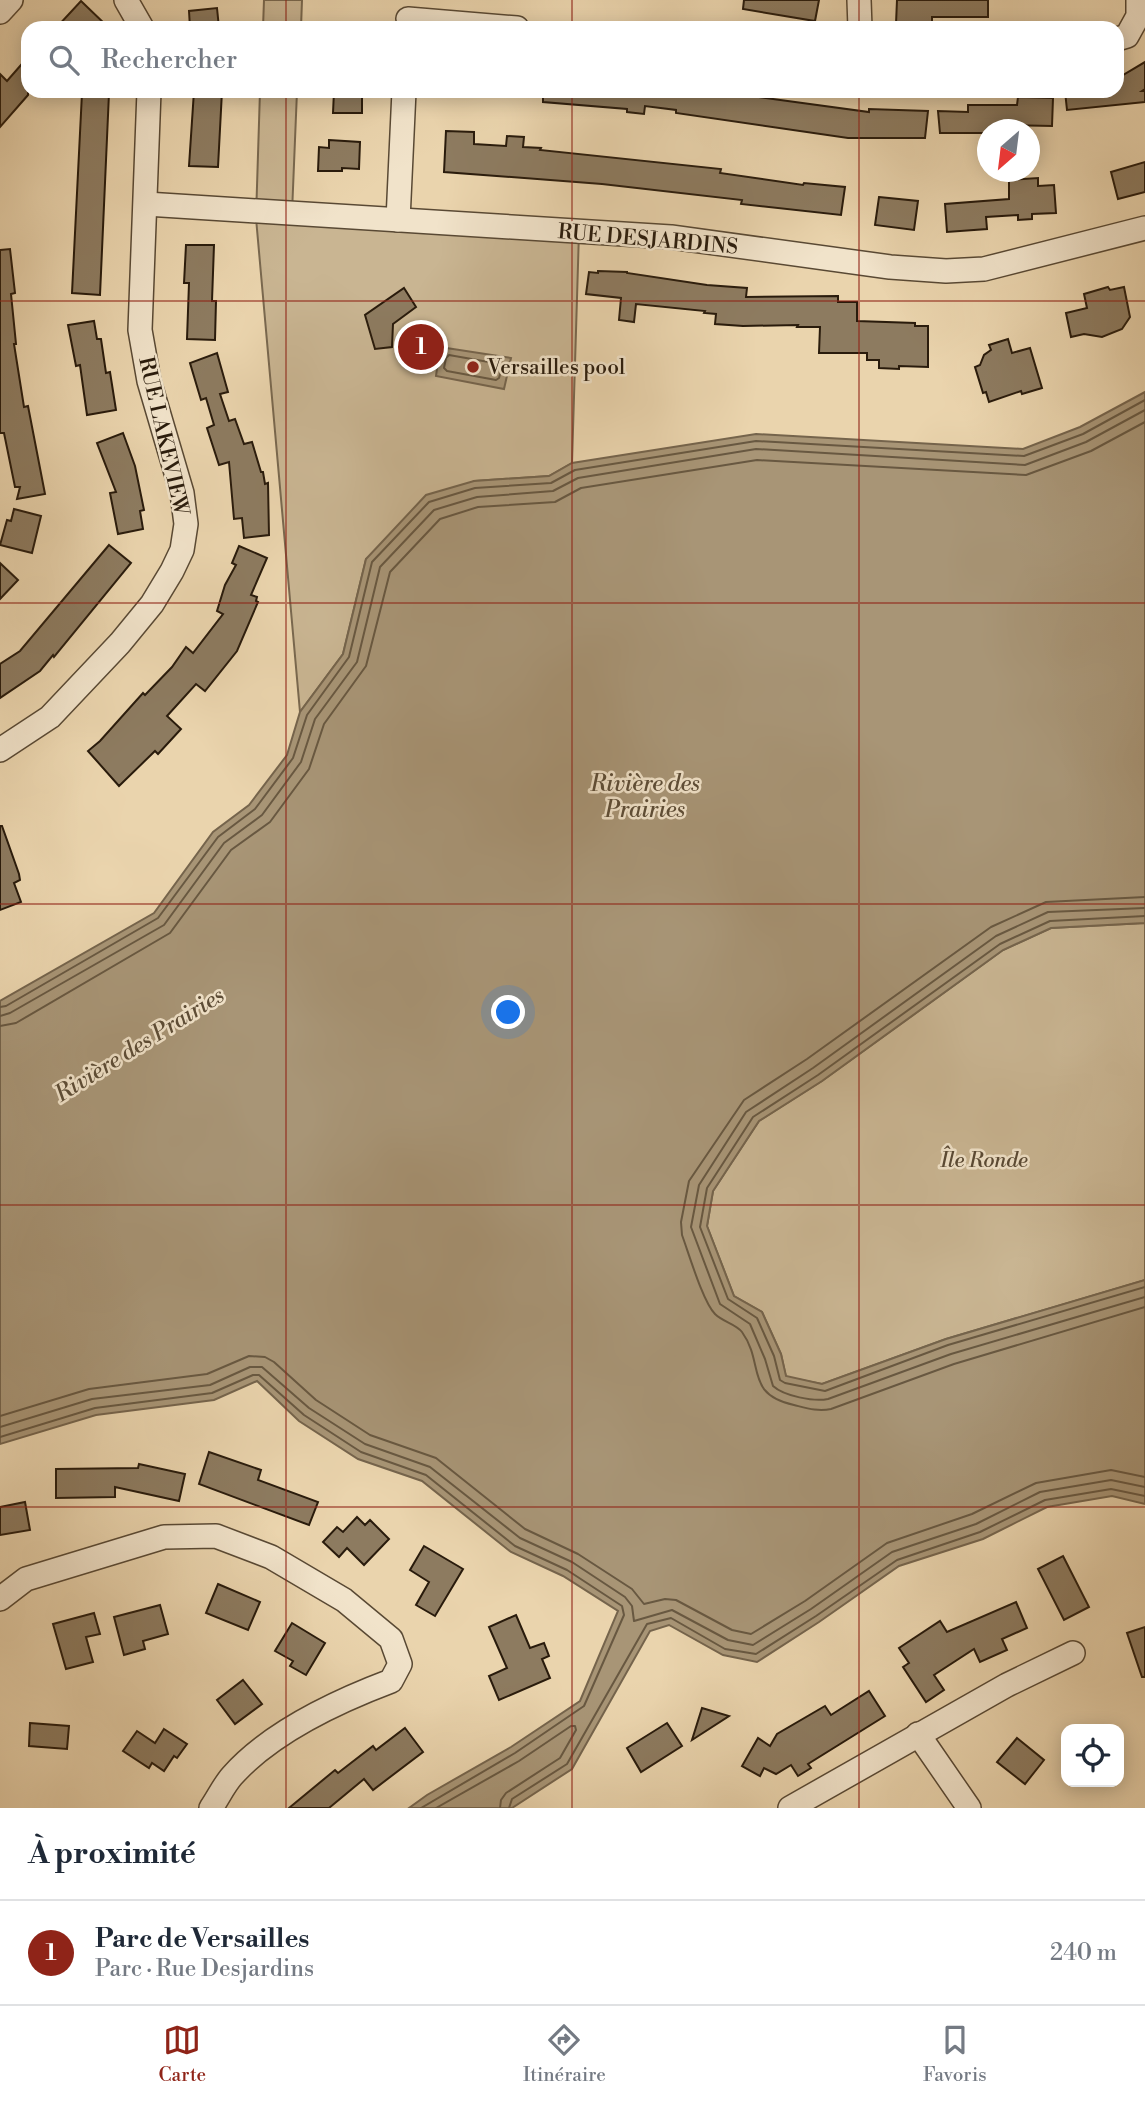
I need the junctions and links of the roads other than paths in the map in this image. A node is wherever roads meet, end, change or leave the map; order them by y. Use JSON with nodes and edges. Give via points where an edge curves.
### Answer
{"nodes":[{"id":1,"x":11,"y":0,"type":"edge"},
{"id":2,"x":127,"y":0,"type":"edge"},
{"id":3,"x":859,"y":0,"type":"edge"},
{"id":4,"x":1138,"y":0,"type":"edge"},
{"id":5,"x":0,"y":12,"type":"edge"},
{"id":6,"x":407,"y":16,"type":"edge"},
{"id":7,"x":138,"y":21,"type":"edge"},
{"id":8,"x":453,"y":21,"type":"edge"},
{"id":9,"x":860,"y":21,"type":"edge"},
{"id":10,"x":1124,"y":37,"type":"edge"},
{"id":11,"x":149,"y":98,"type":"edge"},
{"id":12,"x":404,"y":98,"type":"edge"},
{"id":13,"x":146,"y":205,"type":"junction"},
{"id":14,"x":398,"y":220,"type":"junction"},
{"id":15,"x":1145,"y":228,"type":"edge"},
{"id":16,"x":0,"y":750,"type":"edge"},
{"id":17,"x":0,"y":1599,"type":"edge"},
{"id":18,"x":1073,"y":1653,"type":"dead end"},
{"id":19,"x":918,"y":1734,"type":"junction"},
{"id":20,"x":211,"y":1808,"type":"edge"},
{"id":21,"x":790,"y":1808,"type":"edge"},
{"id":22,"x":969,"y":1808,"type":"edge"}],
"edges":[{"from":1,"to":5,"type":"street"},
{"from":2,"to":7,"type":"street"},
{"from":3,"to":9,"type":"street"},
{"from":4,"to":10,"type":"street","via":[[1138,16]]},
{"from":6,"to":8,"type":"street"},
{"from":11,"to":13,"type":"street","name":"RUE LAKEVIEW"},
{"from":12,"to":14,"type":"street"},
{"from":13,"to":14,"type":"street","name":"RUE DESJARDINS"},
{"from":13,"to":16,"type":"street","name":"RUE LAKEVIEW","via":[[140,330],[149,382],[181,493],[186,524],[182,550],[152,604],[120,643],[50,718]]},
{"from":14,"to":15,"type":"street","name":"RUE DESJARDINS","via":[[671,237],[946,271],[984,269]]},
{"from":17,"to":20,"type":"street","via":[[26,1579],[164,1537],[216,1536],[271,1557],[344,1600],[391,1639],[400,1664],[391,1681],[345,1699],[265,1746],[232,1777]]},
{"from":18,"to":19,"type":"street"},
{"from":19,"to":21,"type":"street"},
{"from":19,"to":22,"type":"street"}]}
